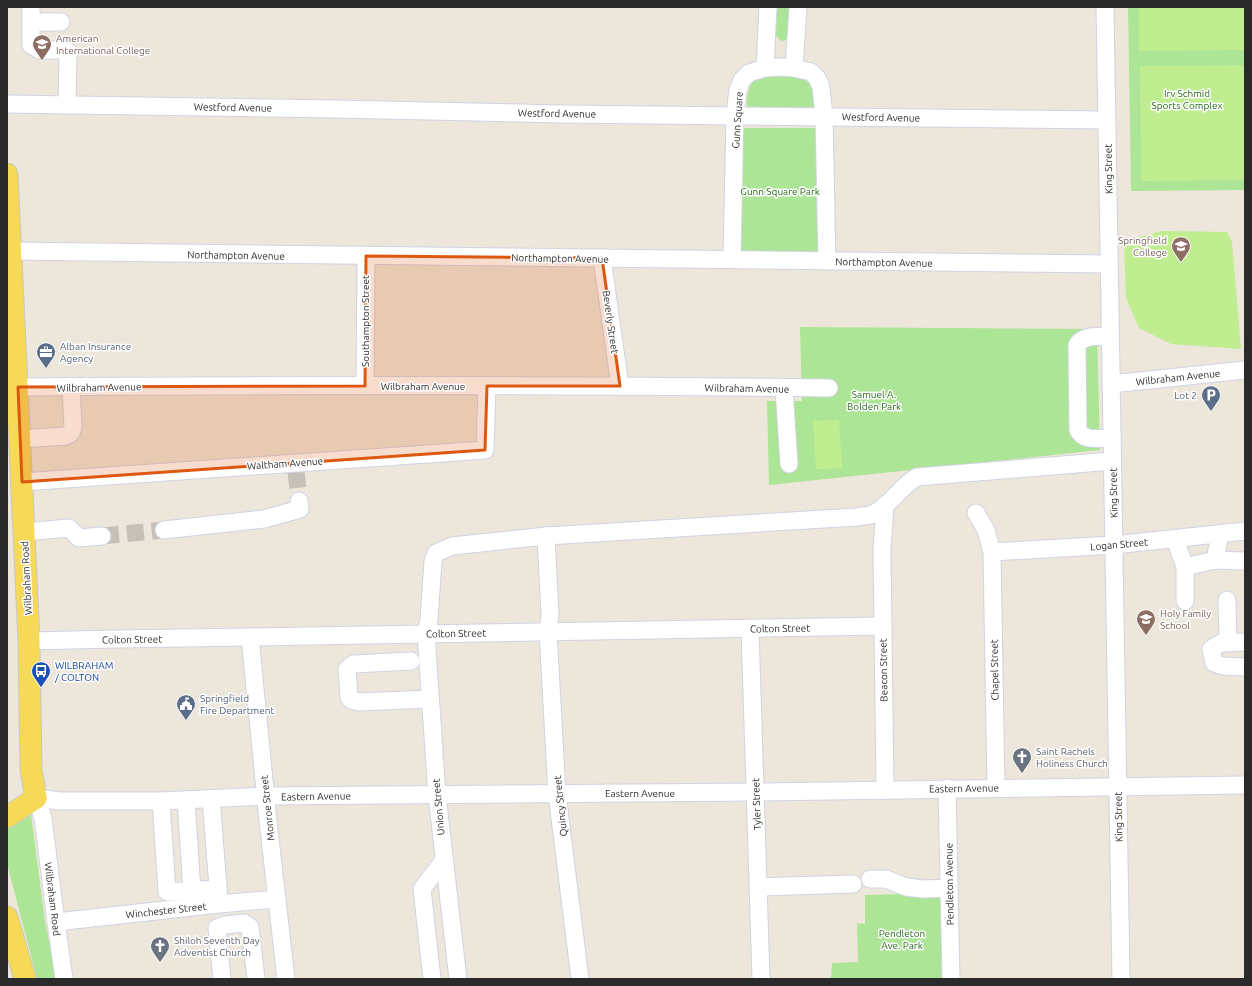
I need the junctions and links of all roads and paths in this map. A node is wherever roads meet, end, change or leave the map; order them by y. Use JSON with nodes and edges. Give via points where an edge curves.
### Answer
{"nodes":[{"id":1,"x":768,"y":7,"type":"edge"},
{"id":2,"x":798,"y":7,"type":"edge"},
{"id":3,"x":1105,"y":7,"type":"edge"},
{"id":4,"x":31,"y":14,"type":"edge"},
{"id":5,"x":61,"y":22,"type":"dead end"},
{"id":6,"x":765,"y":68,"type":"junction"},
{"id":7,"x":794,"y":68,"type":"junction"},
{"id":8,"x":7,"y":104,"type":"edge"},
{"id":9,"x":67,"y":105,"type":"junction"},
{"id":10,"x":735,"y":115,"type":"junction"},
{"id":11,"x":824,"y":116,"type":"junction"},
{"id":12,"x":1107,"y":120,"type":"junction"},
{"id":13,"x":7,"y":174,"type":"edge"},
{"id":14,"x":7,"y":186,"type":"edge"},
{"id":15,"x":11,"y":251,"type":"junction"},
{"id":16,"x":366,"y":256,"type":"junction"},
{"id":17,"x":602,"y":258,"type":"junction"},
{"id":18,"x":732,"y":259,"type":"junction"},
{"id":19,"x":827,"y":261,"type":"junction"},
{"id":20,"x":1109,"y":264,"type":"junction"},
{"id":21,"x":10,"y":281,"type":"edge"},
{"id":22,"x":11,"y":332,"type":"edge"},
{"id":23,"x":1110,"y":336,"type":"junction"},
{"id":24,"x":1245,"y":370,"type":"edge"},
{"id":25,"x":1111,"y":384,"type":"junction"},
{"id":26,"x":365,"y":386,"type":"junction"},
{"id":27,"x":487,"y":386,"type":"junction"},
{"id":28,"x":620,"y":386,"type":"junction"},
{"id":29,"x":71,"y":387,"type":"junction"},
{"id":30,"x":18,"y":388,"type":"junction"},
{"id":31,"x":784,"y":388,"type":"junction"},
{"id":32,"x":829,"y":388,"type":"dead end"},
{"id":33,"x":1112,"y":438,"type":"junction"},
{"id":34,"x":20,"y":439,"type":"junction"},
{"id":35,"x":1112,"y":461,"type":"junction"},
{"id":36,"x":789,"y":464,"type":"dead end"},
{"id":37,"x":22,"y":482,"type":"junction"},
{"id":38,"x":299,"y":502,"type":"dead end"},
{"id":39,"x":885,"y":505,"type":"junction"},
{"id":40,"x":976,"y":513,"type":"dead end"},
{"id":41,"x":164,"y":530,"type":"tunnel mouth"},
{"id":42,"x":1245,"y":531,"type":"edge"},
{"id":43,"x":24,"y":532,"type":"junction"},
{"id":44,"x":1220,"y":534,"type":"junction"},
{"id":45,"x":102,"y":536,"type":"tunnel mouth"},
{"id":46,"x":546,"y":536,"type":"junction"},
{"id":47,"x":1175,"y":539,"type":"junction"},
{"id":48,"x":1114,"y":545,"type":"junction"},
{"id":49,"x":992,"y":552,"type":"junction"},
{"id":50,"x":1215,"y":560,"type":"junction"},
{"id":51,"x":1244,"y":561,"type":"edge"},
{"id":52,"x":1185,"y":567,"type":"junction"},
{"id":53,"x":1227,"y":600,"type":"dead end"},
{"id":54,"x":1185,"y":601,"type":"dead end"},
{"id":55,"x":883,"y":626,"type":"junction"},
{"id":56,"x":750,"y":629,"type":"junction"},
{"id":57,"x":548,"y":631,"type":"junction"},
{"id":58,"x":426,"y":634,"type":"junction"},
{"id":59,"x":250,"y":638,"type":"junction"},
{"id":60,"x":29,"y":641,"type":"junction"},
{"id":61,"x":1237,"y":642,"type":"edge"},
{"id":62,"x":411,"y":661,"type":"dead end"},
{"id":63,"x":1245,"y":667,"type":"edge"},
{"id":64,"x":430,"y":699,"type":"junction"},
{"id":65,"x":1245,"y":785,"type":"edge"},
{"id":66,"x":1117,"y":786,"type":"junction"},
{"id":67,"x":947,"y":788,"type":"junction"},
{"id":68,"x":996,"y":788,"type":"junction"},
{"id":69,"x":885,"y":790,"type":"junction"},
{"id":70,"x":755,"y":792,"type":"junction"},
{"id":71,"x":557,"y":794,"type":"junction"},
{"id":72,"x":437,"y":795,"type":"junction"},
{"id":73,"x":265,"y":796,"type":"junction"},
{"id":74,"x":36,"y":798,"type":"junction"},
{"id":75,"x":211,"y":799,"type":"junction"},
{"id":76,"x":186,"y":800,"type":"junction"},
{"id":77,"x":161,"y":801,"type":"junction"},
{"id":78,"x":7,"y":802,"type":"edge"},
{"id":79,"x":7,"y":817,"type":"edge"},
{"id":80,"x":444,"y":860,"type":"junction"},
{"id":81,"x":870,"y":879,"type":"dead end"},
{"id":82,"x":853,"y":884,"type":"dead end"},
{"id":83,"x":758,"y":887,"type":"junction"},
{"id":84,"x":949,"y":888,"type":"junction"},
{"id":85,"x":192,"y":891,"type":"junction"},
{"id":86,"x":167,"y":892,"type":"junction"},
{"id":87,"x":218,"y":897,"type":"junction"},
{"id":88,"x":276,"y":899,"type":"junction"},
{"id":89,"x":169,"y":910,"type":"junction"},
{"id":90,"x":7,"y":917,"type":"edge"},
{"id":91,"x":56,"y":922,"type":"junction"},
{"id":92,"x":225,"y":925,"type":"junction"},
{"id":93,"x":26,"y":979,"type":"edge"},
{"id":94,"x":64,"y":979,"type":"edge"},
{"id":95,"x":222,"y":979,"type":"edge"},
{"id":96,"x":256,"y":979,"type":"edge"},
{"id":97,"x":286,"y":979,"type":"edge"},
{"id":98,"x":432,"y":979,"type":"edge"},
{"id":99,"x":458,"y":979,"type":"edge"},
{"id":100,"x":580,"y":979,"type":"edge"},
{"id":101,"x":762,"y":979,"type":"edge"},
{"id":102,"x":951,"y":979,"type":"edge"},
{"id":103,"x":1121,"y":979,"type":"edge"}],
"edges":[{"from":1,"to":6,"type":"street"},
{"from":2,"to":7,"type":"street"},
{"from":3,"to":12,"type":"street","name":"King Street"},
{"from":4,"to":5,"type":"street"},
{"from":4,"to":9,"type":"street","via":[[31,45],[40,50],[68,52]]},
{"from":6,"to":7,"type":"street","name":"Gunn Square"},
{"from":6,"to":10,"type":"street","name":"Gunn Square","via":[[749,73],[742,80],[736,98]]},
{"from":7,"to":11,"type":"street","name":"Gunn Square","via":[[811,72],[818,78]]},
{"from":8,"to":9,"type":"street","name":"Westford Avenue"},
{"from":9,"to":10,"type":"street","name":"Westford Avenue"},
{"from":10,"to":11,"type":"street","name":"Westford Avenue"},
{"from":10,"to":18,"type":"street","name":"Gunn Square"},
{"from":11,"to":12,"type":"street","name":"Westford Avenue"},
{"from":11,"to":19,"type":"street","name":"Gunn Square"},
{"from":12,"to":20,"type":"street","name":"King Street"},
{"from":13,"to":14,"type":"main road","name":"Wilbraham Road"},
{"from":14,"to":15,"type":"main road","name":"Wilbraham Road"},
{"from":15,"to":16,"type":"street","name":"Northampton Avenue"},
{"from":15,"to":21,"type":"main road","name":"Wilbraham Road"},
{"from":16,"to":17,"type":"street","name":"Northampton Avenue"},
{"from":16,"to":26,"type":"street","name":"Southampton Street"},
{"from":17,"to":18,"type":"street","name":"Northampton Avenue"},
{"from":17,"to":28,"type":"street","name":"Beverly Street"},
{"from":18,"to":19,"type":"street","name":"Northampton Avenue"},
{"from":19,"to":20,"type":"street","name":"Northampton Avenue"},
{"from":20,"to":23,"type":"street","name":"King Street"},
{"from":21,"to":22,"type":"main road","name":"Wilbraham Road"},
{"from":22,"to":30,"type":"main road","name":"Wilbraham Road"},
{"from":23,"to":25,"type":"street","name":"King Street"},
{"from":23,"to":33,"type":"street","via":[[1085,338],[1077,345],[1078,430],[1085,438]]},
{"from":24,"to":25,"type":"street","name":"Wilbraham Avenue"},
{"from":25,"to":33,"type":"street","name":"King Street"},
{"from":26,"to":27,"type":"street","name":"Wilbraham Avenue"},
{"from":26,"to":29,"type":"street","name":"Wilbraham Avenue"},
{"from":27,"to":28,"type":"street","name":"Wilbraham Avenue"},
{"from":27,"to":37,"type":"street","name":"Waltham Avenue","via":[[485,450],[296,467]]},
{"from":28,"to":31,"type":"street","name":"Wilbraham Avenue"},
{"from":29,"to":30,"type":"street","name":"Wilbraham Avenue"},
{"from":29,"to":34,"type":"street","via":[[71,433],[66,436]]},
{"from":30,"to":34,"type":"main road","name":"Wilbraham Road"},
{"from":31,"to":32,"type":"street","name":"Wilbraham Avenue"},
{"from":31,"to":36,"type":"street"},
{"from":33,"to":35,"type":"street","name":"King Street"},
{"from":34,"to":37,"type":"main road","name":"Wilbraham Road"},
{"from":35,"to":39,"type":"street","via":[[917,477],[909,481]]},
{"from":35,"to":48,"type":"street","name":"King Street"},
{"from":37,"to":43,"type":"main road","name":"Wilbraham Road"},
{"from":38,"to":41,"type":"street","via":[[300,509],[264,519]]},
{"from":39,"to":46,"type":"street","via":[[871,515],[857,517]]},
{"from":39,"to":55,"type":"street","name":"Beacon Street","via":[[882,550]]},
{"from":40,"to":49,"type":"street","name":"Chapel Street","via":[[986,530]]},
{"from":42,"to":44,"type":"street","name":"Logan Street"},
{"from":43,"to":45,"type":"street","via":[[70,528],[79,538]]},
{"from":43,"to":60,"type":"main road","name":"Wilbraham Road"},
{"from":44,"to":47,"type":"street","name":"Logan Street"},
{"from":44,"to":50,"type":"street"},
{"from":46,"to":57,"type":"street","name":"Quincy Street","via":[[550,615]]},
{"from":46,"to":58,"type":"street","name":"Union Street","via":[[452,546],[436,553]]},
{"from":47,"to":48,"type":"street","name":"Logan Street"},
{"from":47,"to":52,"type":"street"},
{"from":48,"to":49,"type":"street","name":"Logan Street"},
{"from":48,"to":66,"type":"street","name":"King Street"},
{"from":49,"to":68,"type":"street","name":"Chapel Street"},
{"from":50,"to":51,"type":"street"},
{"from":50,"to":52,"type":"street"},
{"from":52,"to":54,"type":"street"},
{"from":53,"to":61,"type":"street"},
{"from":55,"to":56,"type":"street","name":"Colton Street"},
{"from":55,"to":69,"type":"street","name":"Beacon Street"},
{"from":56,"to":57,"type":"street","name":"Colton Street"},
{"from":56,"to":70,"type":"street","name":"Tyler Street"},
{"from":57,"to":58,"type":"street","name":"Colton Street"},
{"from":57,"to":71,"type":"street","name":"Quincy Street"},
{"from":58,"to":59,"type":"street","name":"Colton Street"},
{"from":58,"to":64,"type":"street","name":"Union Street"},
{"from":59,"to":60,"type":"street","name":"Colton Street","via":[[187,631]]},
{"from":59,"to":73,"type":"street","name":"Monroe Street"},
{"from":60,"to":74,"type":"main road","name":"Wilbraham Road","via":[[31,770]]},
{"from":61,"to":63,"type":"street","via":[[1221,643],[1211,649],[1214,663]]},
{"from":62,"to":64,"type":"street","via":[[353,664],[347,669],[349,697],[359,702]]},
{"from":64,"to":72,"type":"street","name":"Union Street"},
{"from":65,"to":66,"type":"street","name":"Eastern Avenue"},
{"from":66,"to":68,"type":"street","name":"Eastern Avenue"},
{"from":66,"to":103,"type":"street","name":"King Street"},
{"from":67,"to":68,"type":"street","name":"Eastern Avenue"},
{"from":67,"to":69,"type":"street","name":"Eastern Avenue"},
{"from":67,"to":84,"type":"street","name":"Pendleton Avenue"},
{"from":69,"to":70,"type":"street","name":"Eastern Avenue"},
{"from":70,"to":71,"type":"street","name":"Eastern Avenue"},
{"from":70,"to":83,"type":"street","name":"Tyler Street"},
{"from":71,"to":72,"type":"street","name":"Eastern Avenue"},
{"from":71,"to":100,"type":"street","name":"Quincy Street"},
{"from":72,"to":73,"type":"street","name":"Eastern Avenue"},
{"from":72,"to":80,"type":"street","name":"Union Street"},
{"from":73,"to":75,"type":"street","name":"Eastern Avenue"},
{"from":73,"to":88,"type":"street","name":"Monroe Street"},
{"from":74,"to":77,"type":"street","name":"Eastern Avenue","via":[[60,801]]},
{"from":74,"to":78,"type":"main road","name":"Eastern Avenue","via":[[16,796]]},
{"from":74,"to":79,"type":"main road"},
{"from":74,"to":91,"type":"street","name":"Wilbraham Road","via":[[43,818]]},
{"from":75,"to":76,"type":"street","name":"Eastern Avenue"},
{"from":75,"to":87,"type":"street"},
{"from":76,"to":77,"type":"street","name":"Eastern Avenue"},
{"from":76,"to":85,"type":"street"},
{"from":77,"to":86,"type":"street"},
{"from":80,"to":98,"type":"street","via":[[422,889]]},
{"from":80,"to":99,"type":"street","name":"Union Street"},
{"from":81,"to":84,"type":"street","via":[[886,879],[911,888]]},
{"from":82,"to":83,"type":"street"},
{"from":83,"to":101,"type":"street","name":"Tyler Street"},
{"from":84,"to":102,"type":"street","name":"Pendleton Avenue"},
{"from":85,"to":86,"type":"street"},
{"from":85,"to":87,"type":"street"},
{"from":86,"to":89,"type":"street"},
{"from":87,"to":88,"type":"street","name":"Winchester Street"},
{"from":87,"to":89,"type":"street","name":"Winchester Street"},
{"from":87,"to":92,"type":"street"},
{"from":88,"to":97,"type":"street","name":"Monroe Street"},
{"from":89,"to":91,"type":"street","name":"Winchester Street"},
{"from":90,"to":93,"type":"main road"},
{"from":91,"to":94,"type":"street","name":"Wilbraham Road"},
{"from":92,"to":95,"type":"street","via":[[217,928]]},
{"from":92,"to":96,"type":"street","via":[[244,923],[250,928]]}]}
